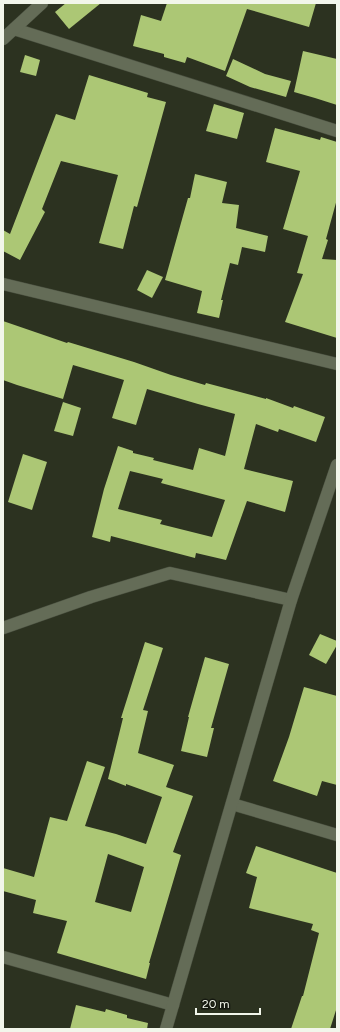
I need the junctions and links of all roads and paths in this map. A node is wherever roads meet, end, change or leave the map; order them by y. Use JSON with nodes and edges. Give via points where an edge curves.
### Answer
{"nodes":[{"id":1,"x":42,"y":3,"type":"edge"},
{"id":2,"x":14,"y":29,"type":"junction"},
{"id":3,"x":3,"y":39,"type":"edge"},
{"id":4,"x":337,"y":131,"type":"edge"},
{"id":5,"x":3,"y":284,"type":"edge"},
{"id":6,"x":337,"y":364,"type":"edge"},
{"id":7,"x":337,"y":465,"type":"edge"},
{"id":8,"x":291,"y":600,"type":"junction"},
{"id":9,"x":3,"y":628,"type":"edge"},
{"id":10,"x":232,"y":804,"type":"junction"},
{"id":11,"x":337,"y":835,"type":"edge"},
{"id":12,"x":3,"y":957,"type":"edge"},
{"id":13,"x":173,"y":1005,"type":"junction"},
{"id":14,"x":166,"y":1029,"type":"edge"}],
"edges":[{"from":1,"to":2,"type":"street"},
{"from":2,"to":3,"type":"street"},
{"from":2,"to":4,"type":"street"},
{"from":5,"to":6,"type":"street"},
{"from":7,"to":8,"type":"street"},
{"from":8,"to":9,"type":"street","via":[[170,573]]},
{"from":8,"to":10,"type":"street"},
{"from":10,"to":11,"type":"street"},
{"from":10,"to":13,"type":"street"},
{"from":12,"to":13,"type":"street"},
{"from":13,"to":14,"type":"street"}]}
